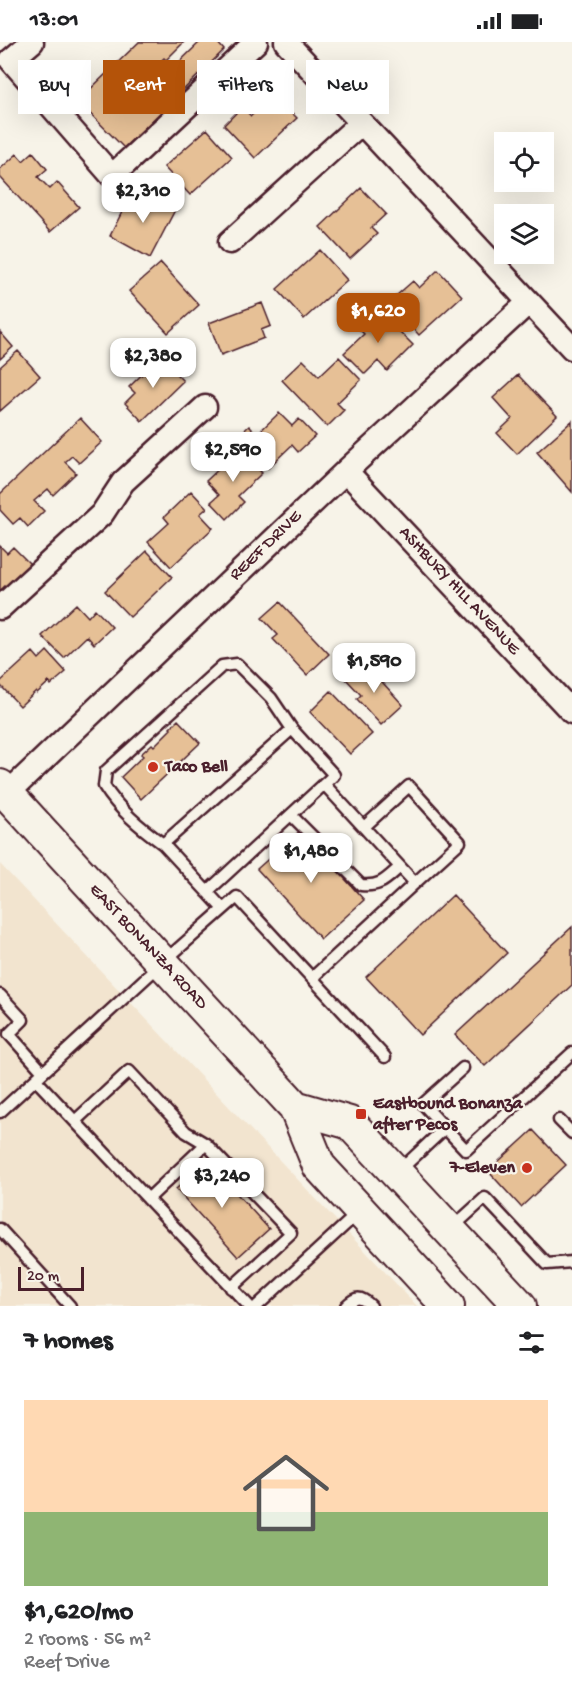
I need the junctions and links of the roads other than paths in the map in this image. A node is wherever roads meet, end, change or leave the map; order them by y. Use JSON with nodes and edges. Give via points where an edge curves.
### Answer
{"nodes":[{"id":1,"x":32,"y":42,"type":"edge"},
{"id":2,"x":256,"y":42,"type":"edge"},
{"id":3,"x":286,"y":42,"type":"edge"},
{"id":4,"x":361,"y":123,"type":"junction"},
{"id":5,"x":230,"y":242,"type":"dead end"},
{"id":6,"x":529,"y":302,"type":"junction"},
{"id":7,"x":572,"y":348,"type":"edge"},
{"id":8,"x":205,"y":407,"type":"dead end"},
{"id":9,"x":346,"y":471,"type":"junction"},
{"id":10,"x":0,"y":608,"type":"edge"},
{"id":11,"x":572,"y":712,"type":"edge"},
{"id":12,"x":292,"y":729,"type":"junction"},
{"id":13,"x":324,"y":784,"type":"junction"},
{"id":14,"x":3,"y":790,"type":"edge"},
{"id":15,"x":291,"y":815,"type":"junction"},
{"id":16,"x":364,"y":827,"type":"junction"},
{"id":17,"x":163,"y":844,"type":"junction"},
{"id":18,"x":400,"y":867,"type":"junction"},
{"id":19,"x":415,"y":883,"type":"junction"},
{"id":20,"x":207,"y":892,"type":"junction"},
{"id":21,"x":223,"y":909,"type":"junction"},
{"id":22,"x":162,"y":963,"type":"junction"},
{"id":23,"x":312,"y":978,"type":"junction"},
{"id":24,"x":0,"y":995,"type":"edge"},
{"id":25,"x":5,"y":1036,"type":"edge"},
{"id":26,"x":572,"y":1053,"type":"edge"},
{"id":27,"x":386,"y":1057,"type":"dead end"},
{"id":28,"x":463,"y":1068,"type":"dead end"},
{"id":29,"x":39,"y":1076,"type":"junction"},
{"id":30,"x":295,"y":1107,"type":"junction"},
{"id":31,"x":0,"y":1113,"type":"edge"},
{"id":32,"x":559,"y":1120,"type":"dead end"},
{"id":33,"x":75,"y":1121,"type":"junction"},
{"id":34,"x":446,"y":1128,"type":"junction"},
{"id":35,"x":572,"y":1133,"type":"edge"},
{"id":36,"x":206,"y":1144,"type":"junction"},
{"id":37,"x":396,"y":1173,"type":"junction"},
{"id":38,"x":148,"y":1199,"type":"junction"},
{"id":39,"x":360,"y":1211,"type":"junction"},
{"id":40,"x":0,"y":1229,"type":"edge"},
{"id":41,"x":450,"y":1230,"type":"junction"},
{"id":42,"x":572,"y":1262,"type":"edge"},
{"id":43,"x":231,"y":1288,"type":"junction"},
{"id":44,"x":70,"y":1306,"type":"edge"},
{"id":45,"x":249,"y":1306,"type":"edge"},
{"id":46,"x":257,"y":1306,"type":"edge"},
{"id":47,"x":346,"y":1306,"type":"edge"},
{"id":48,"x":371,"y":1306,"type":"edge"},
{"id":49,"x":448,"y":1306,"type":"edge"},
{"id":50,"x":520,"y":1306,"type":"edge"}],
"edges":[{"from":1,"to":2,"type":"street","via":[[11,60],[112,176]]},
{"from":3,"to":4,"type":"street"},
{"from":4,"to":5,"type":"street"},
{"from":4,"to":6,"type":"street"},
{"from":6,"to":7,"type":"street"},
{"from":6,"to":9,"type":"street","name":"REEF DRIVE"},
{"from":8,"to":10,"type":"street","via":[[123,482],[102,514]]},
{"from":9,"to":11,"type":"street","name":"ASHBURY HILL AVENUE"},
{"from":9,"to":14,"type":"street","name":"REEF DRIVE"},
{"from":12,"to":13,"type":"lane","via":[[334,775]]},
{"from":12,"to":17,"type":"lane"},
{"from":12,"to":17,"type":"lane","via":[[271,698],[237,664],[222,666],[106,771],[104,786],[112,800]]},
{"from":13,"to":15,"type":"lane"},
{"from":13,"to":16,"type":"lane"},
{"from":14,"to":22,"type":"main road","name":"EAST BONANZA ROAD"},
{"from":15,"to":18,"type":"lane","via":[[361,885],[382,883]]},
{"from":15,"to":20,"type":"lane"},
{"from":16,"to":18,"type":"lane"},
{"from":16,"to":19,"type":"lane","via":[[409,786],[460,842]]},
{"from":17,"to":20,"type":"lane"},
{"from":18,"to":19,"type":"lane"},
{"from":19,"to":23,"type":"lane"},
{"from":20,"to":21,"type":"lane"},
{"from":21,"to":22,"type":"lane"},
{"from":21,"to":23,"type":"lane","via":[[237,897]]},
{"from":22,"to":29,"type":"lane"},
{"from":22,"to":30,"type":"main road","name":"EAST BONANZA ROAD"},
{"from":23,"to":27,"type":"lane"},
{"from":24,"to":25,"type":"lane","via":[[23,1020]]},
{"from":25,"to":29,"type":"lane"},
{"from":26,"to":34,"type":"lane","via":[[466,1150]]},
{"from":28,"to":34,"type":"lane","via":[[423,1104]]},
{"from":29,"to":31,"type":"lane"},
{"from":29,"to":33,"type":"lane"},
{"from":30,"to":37,"type":"main road","via":[[350,1123]]},
{"from":30,"to":39,"type":"main road","name":"EAST BONANZA ROAD","via":[[319,1166]]},
{"from":32,"to":35,"type":"lane"},
{"from":33,"to":36,"type":"lane","via":[[129,1071],[186,1132]]},
{"from":33,"to":38,"type":"lane"},
{"from":34,"to":37,"type":"lane"},
{"from":36,"to":38,"type":"lane"},
{"from":36,"to":43,"type":"lane","via":[[291,1233]]},
{"from":37,"to":41,"type":"main road"},
{"from":38,"to":43,"type":"lane"},
{"from":39,"to":46,"type":"lane"},
{"from":39,"to":49,"type":"main road","name":"EAST BONANZA ROAD"},
{"from":40,"to":44,"type":"lane"},
{"from":41,"to":42,"type":"lane","via":[[485,1198],[547,1264]]},
{"from":41,"to":50,"type":"main road"},
{"from":43,"to":45,"type":"lane"},
{"from":47,"to":48,"type":"lane","via":[[358,1298]]}]}
